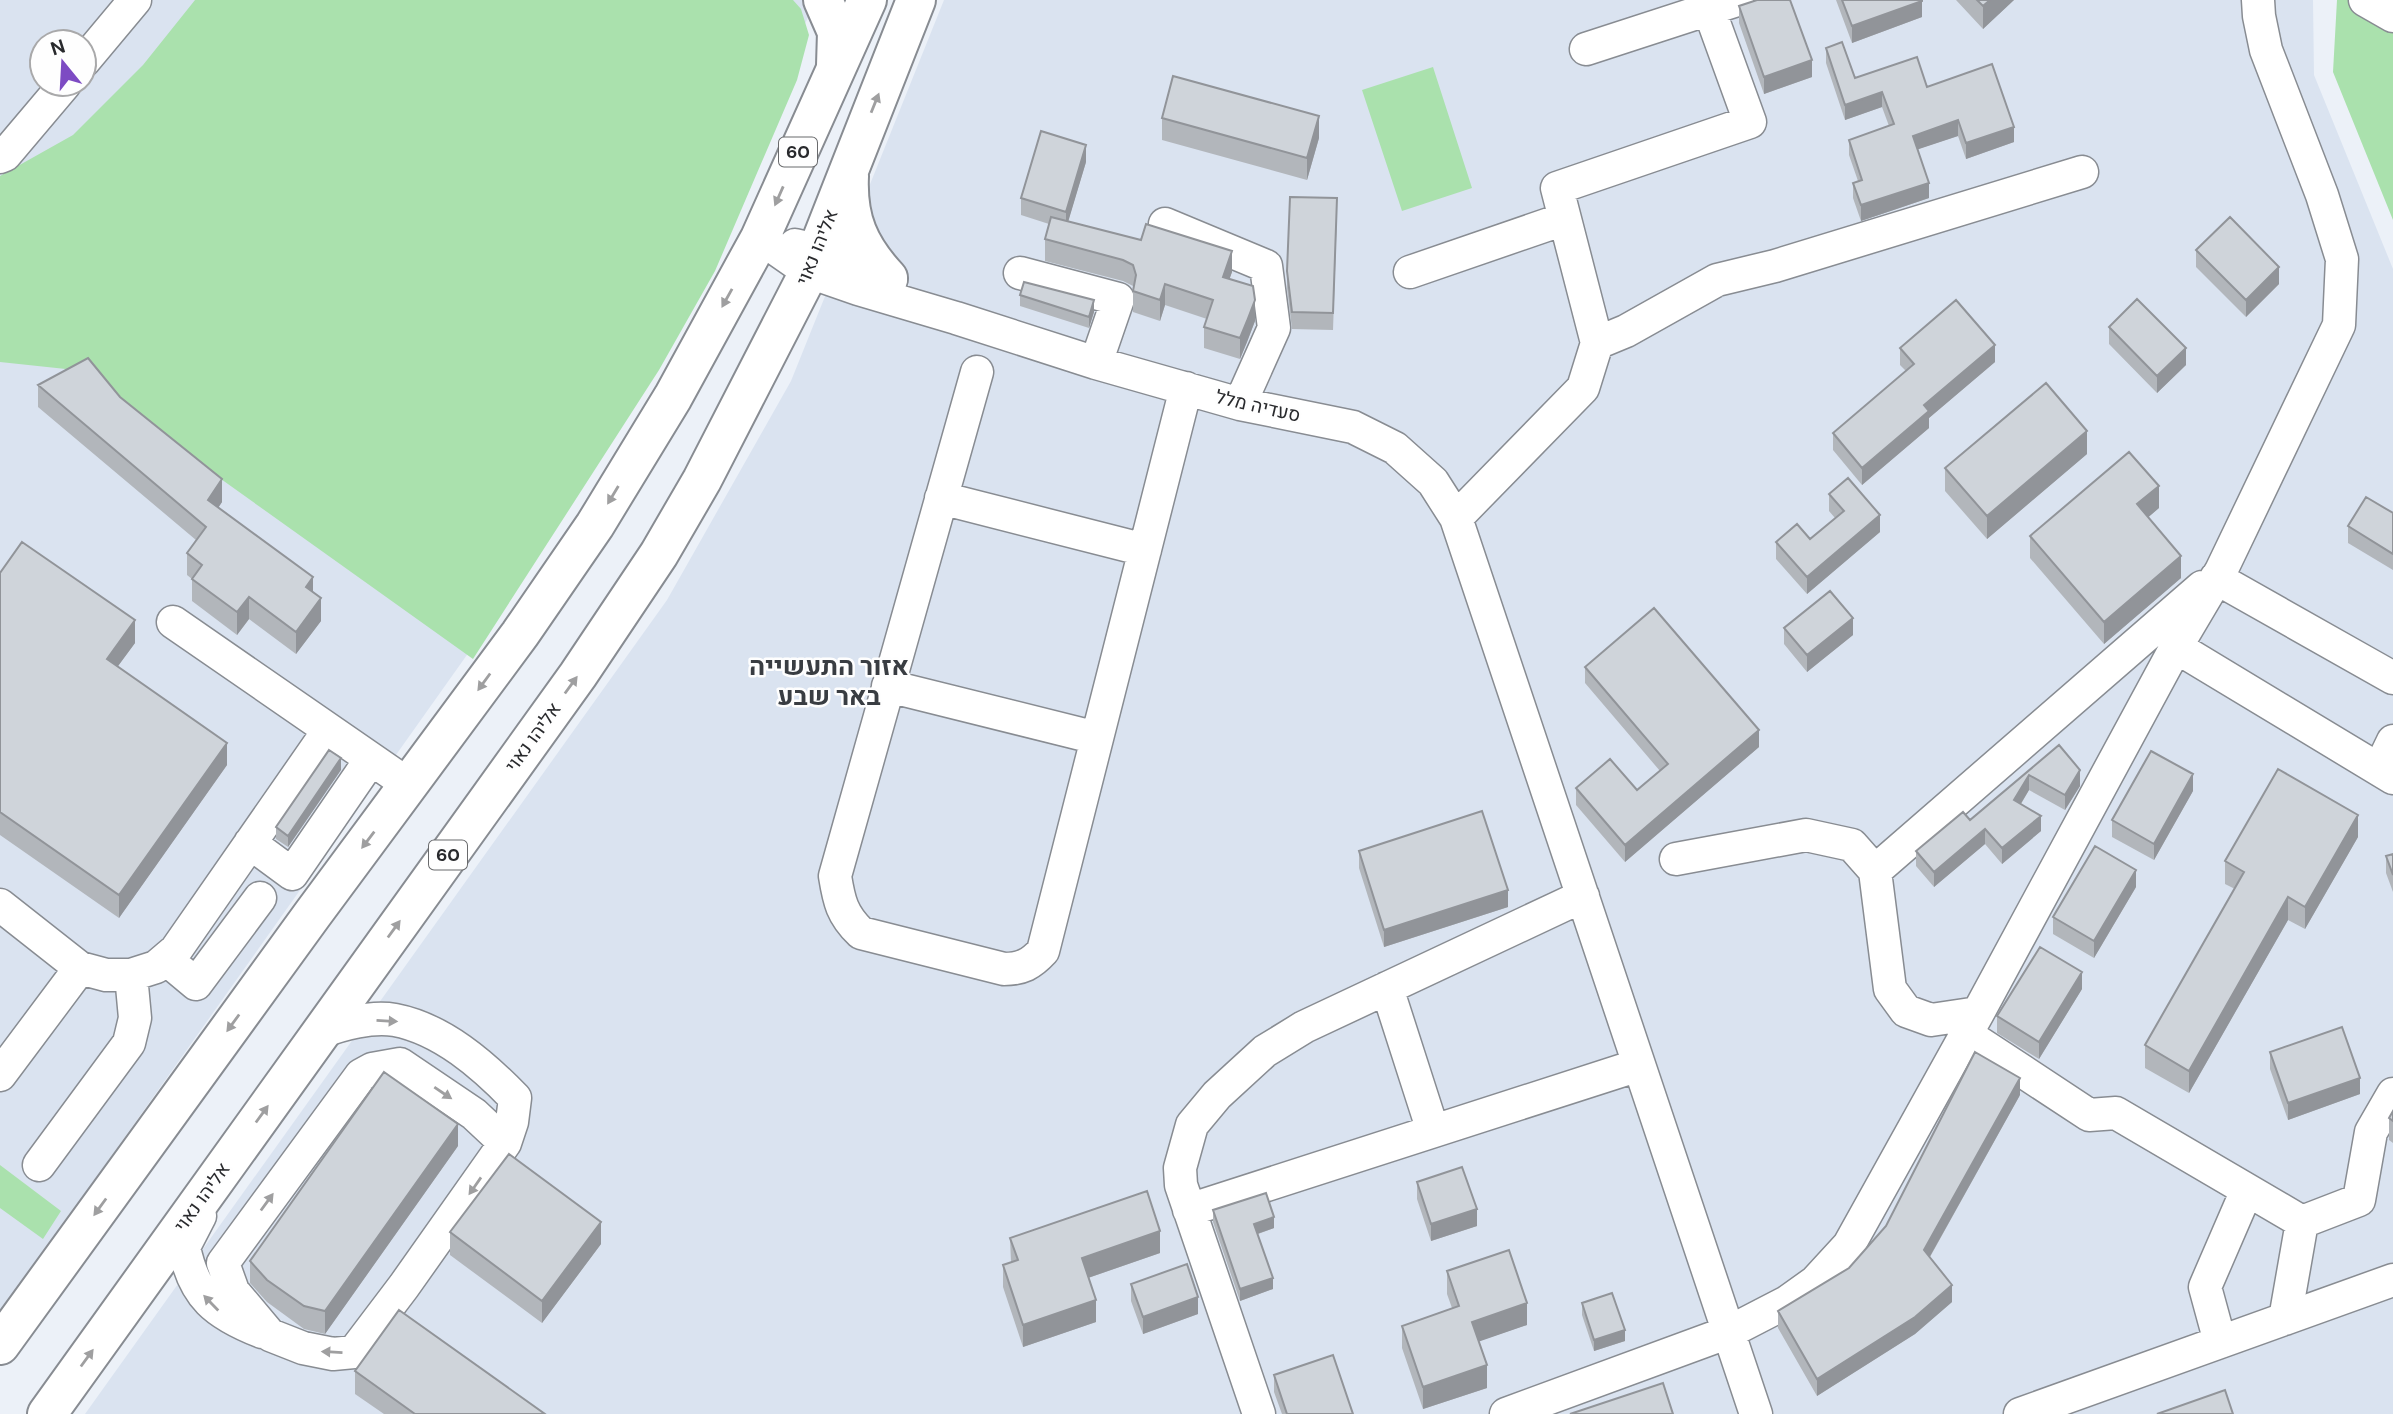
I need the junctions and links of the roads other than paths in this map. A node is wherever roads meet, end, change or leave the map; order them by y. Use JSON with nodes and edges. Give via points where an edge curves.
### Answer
{"nodes":[{"id":1,"x":135,"y":0,"type":"edge"},
{"id":2,"x":823,"y":0,"type":"edge"},
{"id":3,"x":867,"y":0,"type":"edge"},
{"id":4,"x":916,"y":0,"type":"edge"},
{"id":5,"x":2258,"y":0,"type":"edge"},
{"id":6,"x":2365,"y":0,"type":"edge"},
{"id":7,"x":1723,"y":4,"type":"edge"},
{"id":8,"x":2393,"y":16,"type":"edge"},
{"id":9,"x":98,"y":44,"type":"edge"},
{"id":10,"x":1586,"y":49,"type":"dead end"},
{"id":11,"x":836,"y":66,"type":"junction"},
{"id":12,"x":53,"y":98,"type":"edge"},
{"id":13,"x":0,"y":156,"type":"edge"},
{"id":14,"x":849,"y":166,"type":"junction"},
{"id":15,"x":2082,"y":172,"type":"dead end"},
{"id":16,"x":1564,"y":219,"type":"junction"},
{"id":17,"x":1165,"y":224,"type":"dead end"},
{"id":18,"x":760,"y":238,"type":"junction"},
{"id":19,"x":813,"y":261,"type":"junction"},
{"id":20,"x":1410,"y":272,"type":"dead end"},
{"id":21,"x":1020,"y":273,"type":"dead end"},
{"id":22,"x":888,"y":278,"type":"junction"},
{"id":23,"x":956,"y":318,"type":"junction"},
{"id":24,"x":1597,"y":343,"type":"junction"},
{"id":25,"x":1096,"y":363,"type":"junction"},
{"id":26,"x":977,"y":372,"type":"dead end"},
{"id":27,"x":1186,"y":388,"type":"junction"},
{"id":28,"x":1240,"y":404,"type":"junction"},
{"id":29,"x":941,"y":498,"type":"junction"},
{"id":30,"x":1456,"y":518,"type":"junction"},
{"id":31,"x":1144,"y":550,"type":"junction"},
{"id":32,"x":2219,"y":575,"type":"junction"},
{"id":33,"x":173,"y":622,"type":"dead end"},
{"id":34,"x":2176,"y":647,"type":"junction"},
{"id":35,"x":2393,"y":678,"type":"edge"},
{"id":36,"x":888,"y":686,"type":"junction"},
{"id":37,"x":329,"y":730,"type":"junction"},
{"id":38,"x":1097,"y":738,"type":"junction"},
{"id":39,"x":371,"y":759,"type":"junction"},
{"id":40,"x":2388,"y":762,"type":"edge"},
{"id":41,"x":409,"y":785,"type":"junction"},
{"id":42,"x":250,"y":844,"type":"junction"},
{"id":43,"x":1676,"y":859,"type":"dead end"},
{"id":44,"x":1875,"y":871,"type":"junction"},
{"id":45,"x":1583,"y":896,"type":"junction"},
{"id":46,"x":260,"y":898,"type":"dead end"},
{"id":47,"x":4,"y":917,"type":"edge"},
{"id":48,"x":166,"y":959,"type":"junction"},
{"id":49,"x":80,"y":968,"type":"junction"},
{"id":50,"x":131,"y":975,"type":"junction"},
{"id":51,"x":1387,"y":988,"type":"junction"},
{"id":52,"x":1972,"y":1023,"type":"junction"},
{"id":53,"x":320,"y":1032,"type":"junction"},
{"id":54,"x":1639,"y":1065,"type":"junction"},
{"id":55,"x":0,"y":1075,"type":"edge"},
{"id":56,"x":2393,"y":1094,"type":"edge"},
{"id":57,"x":1433,"y":1131,"type":"junction"},
{"id":58,"x":505,"y":1143,"type":"junction"},
{"id":59,"x":229,"y":1159,"type":"junction"},
{"id":60,"x":39,"y":1165,"type":"dead end"},
{"id":61,"x":2247,"y":1190,"type":"junction"},
{"id":62,"x":1189,"y":1210,"type":"junction"},
{"id":63,"x":2302,"y":1222,"type":"junction"},
{"id":64,"x":2393,"y":1280,"type":"edge"},
{"id":65,"x":2285,"y":1319,"type":"junction"},
{"id":66,"x":1729,"y":1332,"type":"junction"},
{"id":67,"x":270,"y":1335,"type":"junction"},
{"id":68,"x":2220,"y":1342,"type":"junction"},
{"id":69,"x":0,"y":1345,"type":"edge"},
{"id":70,"x":47,"y":1414,"type":"edge"},
{"id":71,"x":1259,"y":1414,"type":"edge"},
{"id":72,"x":1506,"y":1414,"type":"edge"},
{"id":73,"x":1756,"y":1414,"type":"edge"},
{"id":74,"x":2020,"y":1414,"type":"edge"}],
"edges":[{"from":1,"to":9,"type":"street"},
{"from":2,"to":11,"type":"highway","via":[[837,32]]},
{"from":3,"to":11,"type":"highway","number":"60"},
{"from":14,"to":4,"type":"highway","name":"אליהו נאוי","number":"60","one_way":true},
{"from":5,"to":32,"type":"street","via":[[2266,50],[2342,259],[2339,325]]},
{"from":6,"to":8,"type":"street"},
{"from":7,"to":10,"type":"street"},
{"from":7,"to":16,"type":"street","via":[[1750,122],[1557,188]]},
{"from":11,"to":18,"type":"highway","number":"60","one_way":true},
{"from":12,"to":13,"type":"street"},
{"from":14,"to":19,"type":"highway","name":"אליהו נאוי","number":"60"},
{"from":14,"to":22,"type":"highway","via":[[849,200],[857,234]]},
{"from":15,"to":24,"type":"street","via":[[1717,280]]},
{"from":16,"to":20,"type":"street"},
{"from":16,"to":24,"type":"street"},
{"from":17,"to":28,"type":"street","via":[[1266,265],[1274,328]]},
{"from":18,"to":19,"type":"street","name":"סעדיה מלל"},
{"from":18,"to":41,"type":"highway","number":"60","one_way":true,"via":[[673,397],[595,525]]},
{"from":19,"to":22,"type":"street","name":"סעדיה מלל"},
{"from":19,"to":23,"type":"street","name":"סעדיה מלל","via":[[858,289]]},
{"from":53,"to":19,"type":"highway","name":"אליהו נאוי","number":"60","one_way":true,"via":[[578,675],[659,554],[702,480]]},
{"from":21,"to":25,"type":"street","via":[[1118,299]]},
{"from":22,"to":23,"type":"street","name":"סעדיה מלל"},
{"from":23,"to":25,"type":"street","name":"סעדיה מלל"},
{"from":24,"to":30,"type":"street","via":[[1583,388]]},
{"from":25,"to":27,"type":"street","name":"סעדיה מלל"},
{"from":26,"to":29,"type":"street"},
{"from":27,"to":28,"type":"street","name":"סעדיה מלל"},
{"from":27,"to":31,"type":"street"},
{"from":28,"to":30,"type":"street","name":"סעדיה מלל","via":[[1353,427],[1395,447],[1433,482]]},
{"from":29,"to":31,"type":"street"},
{"from":29,"to":36,"type":"street"},
{"from":30,"to":45,"type":"street","name":"סעדיה מלל"},
{"from":31,"to":38,"type":"street"},
{"from":32,"to":34,"type":"street"},
{"from":32,"to":35,"type":"street"},
{"from":32,"to":44,"type":"street"},
{"from":33,"to":37,"type":"street"},
{"from":34,"to":40,"type":"street"},
{"from":34,"to":52,"type":"street"},
{"from":36,"to":38,"type":"street"},
{"from":36,"to":38,"type":"street","via":[[835,876],[839,903],[861,933],[1004,970],[1032,963],[1043,951]]},
{"from":37,"to":39,"type":"street"},
{"from":37,"to":42,"type":"street"},
{"from":39,"to":41,"type":"street"},
{"from":39,"to":42,"type":"street","via":[[292,874]]},
{"from":41,"to":69,"type":"highway","number":"60","one_way":true},
{"from":42,"to":48,"type":"street"},
{"from":43,"to":44,"type":"street","via":[[1806,835],[1852,845]]},
{"from":44,"to":52,"type":"street","via":[[1890,989],[1906,1011],[1931,1020]]},
{"from":45,"to":51,"type":"street"},
{"from":45,"to":54,"type":"street","name":"סעדיה מלל"},
{"from":46,"to":48,"type":"street","via":[[196,984]]},
{"from":47,"to":49,"type":"street"},
{"from":48,"to":50,"type":"street"},
{"from":49,"to":50,"type":"street"},
{"from":49,"to":55,"type":"street"},
{"from":50,"to":60,"type":"street","via":[[135,1018],[130,1043]]},
{"from":51,"to":57,"type":"street"},
{"from":51,"to":62,"type":"street","via":[[1265,1051],[1217,1095],[1192,1125],[1180,1168]]},
{"from":52,"to":61,"type":"street","via":[[2089,1115],[2116,1113]]},
{"from":52,"to":66,"type":"street","via":[[1849,1245],[1815,1283]]},
{"from":53,"to":58,"type":"street","one_way":true,"via":[[340,1025],[393,1020],[430,1031],[488,1071],[515,1098]]},
{"from":59,"to":53,"type":"highway","name":"אליהו נאוי","number":"60","one_way":true},
{"from":54,"to":57,"type":"street"},
{"from":54,"to":66,"type":"street","name":"סעדיה מלל"},
{"from":56,"to":63,"type":"street","via":[[2371,1132],[2359,1200]]},
{"from":57,"to":62,"type":"street"},
{"from":58,"to":67,"type":"street","one_way":true,"via":[[354,1352],[333,1354],[303,1348]]},
{"from":67,"to":58,"type":"street","one_way":true,"via":[[233,1291],[223,1263],[361,1074],[400,1064],[474,1114]]},
{"from":67,"to":59,"type":"street","one_way":true,"via":[[218,1312],[193,1280],[187,1263],[184,1247]]},
{"from":70,"to":59,"type":"highway","name":"אליהו נאוי","number":"60","one_way":true},
{"from":61,"to":63,"type":"street"},
{"from":61,"to":68,"type":"street","via":[[2205,1287]]},
{"from":62,"to":71,"type":"street"},
{"from":63,"to":65,"type":"street"},
{"from":64,"to":65,"type":"street"},
{"from":65,"to":68,"type":"street"},
{"from":66,"to":72,"type":"street"},
{"from":66,"to":73,"type":"street","name":"סעדיה מלל"},
{"from":68,"to":74,"type":"street"}]}
